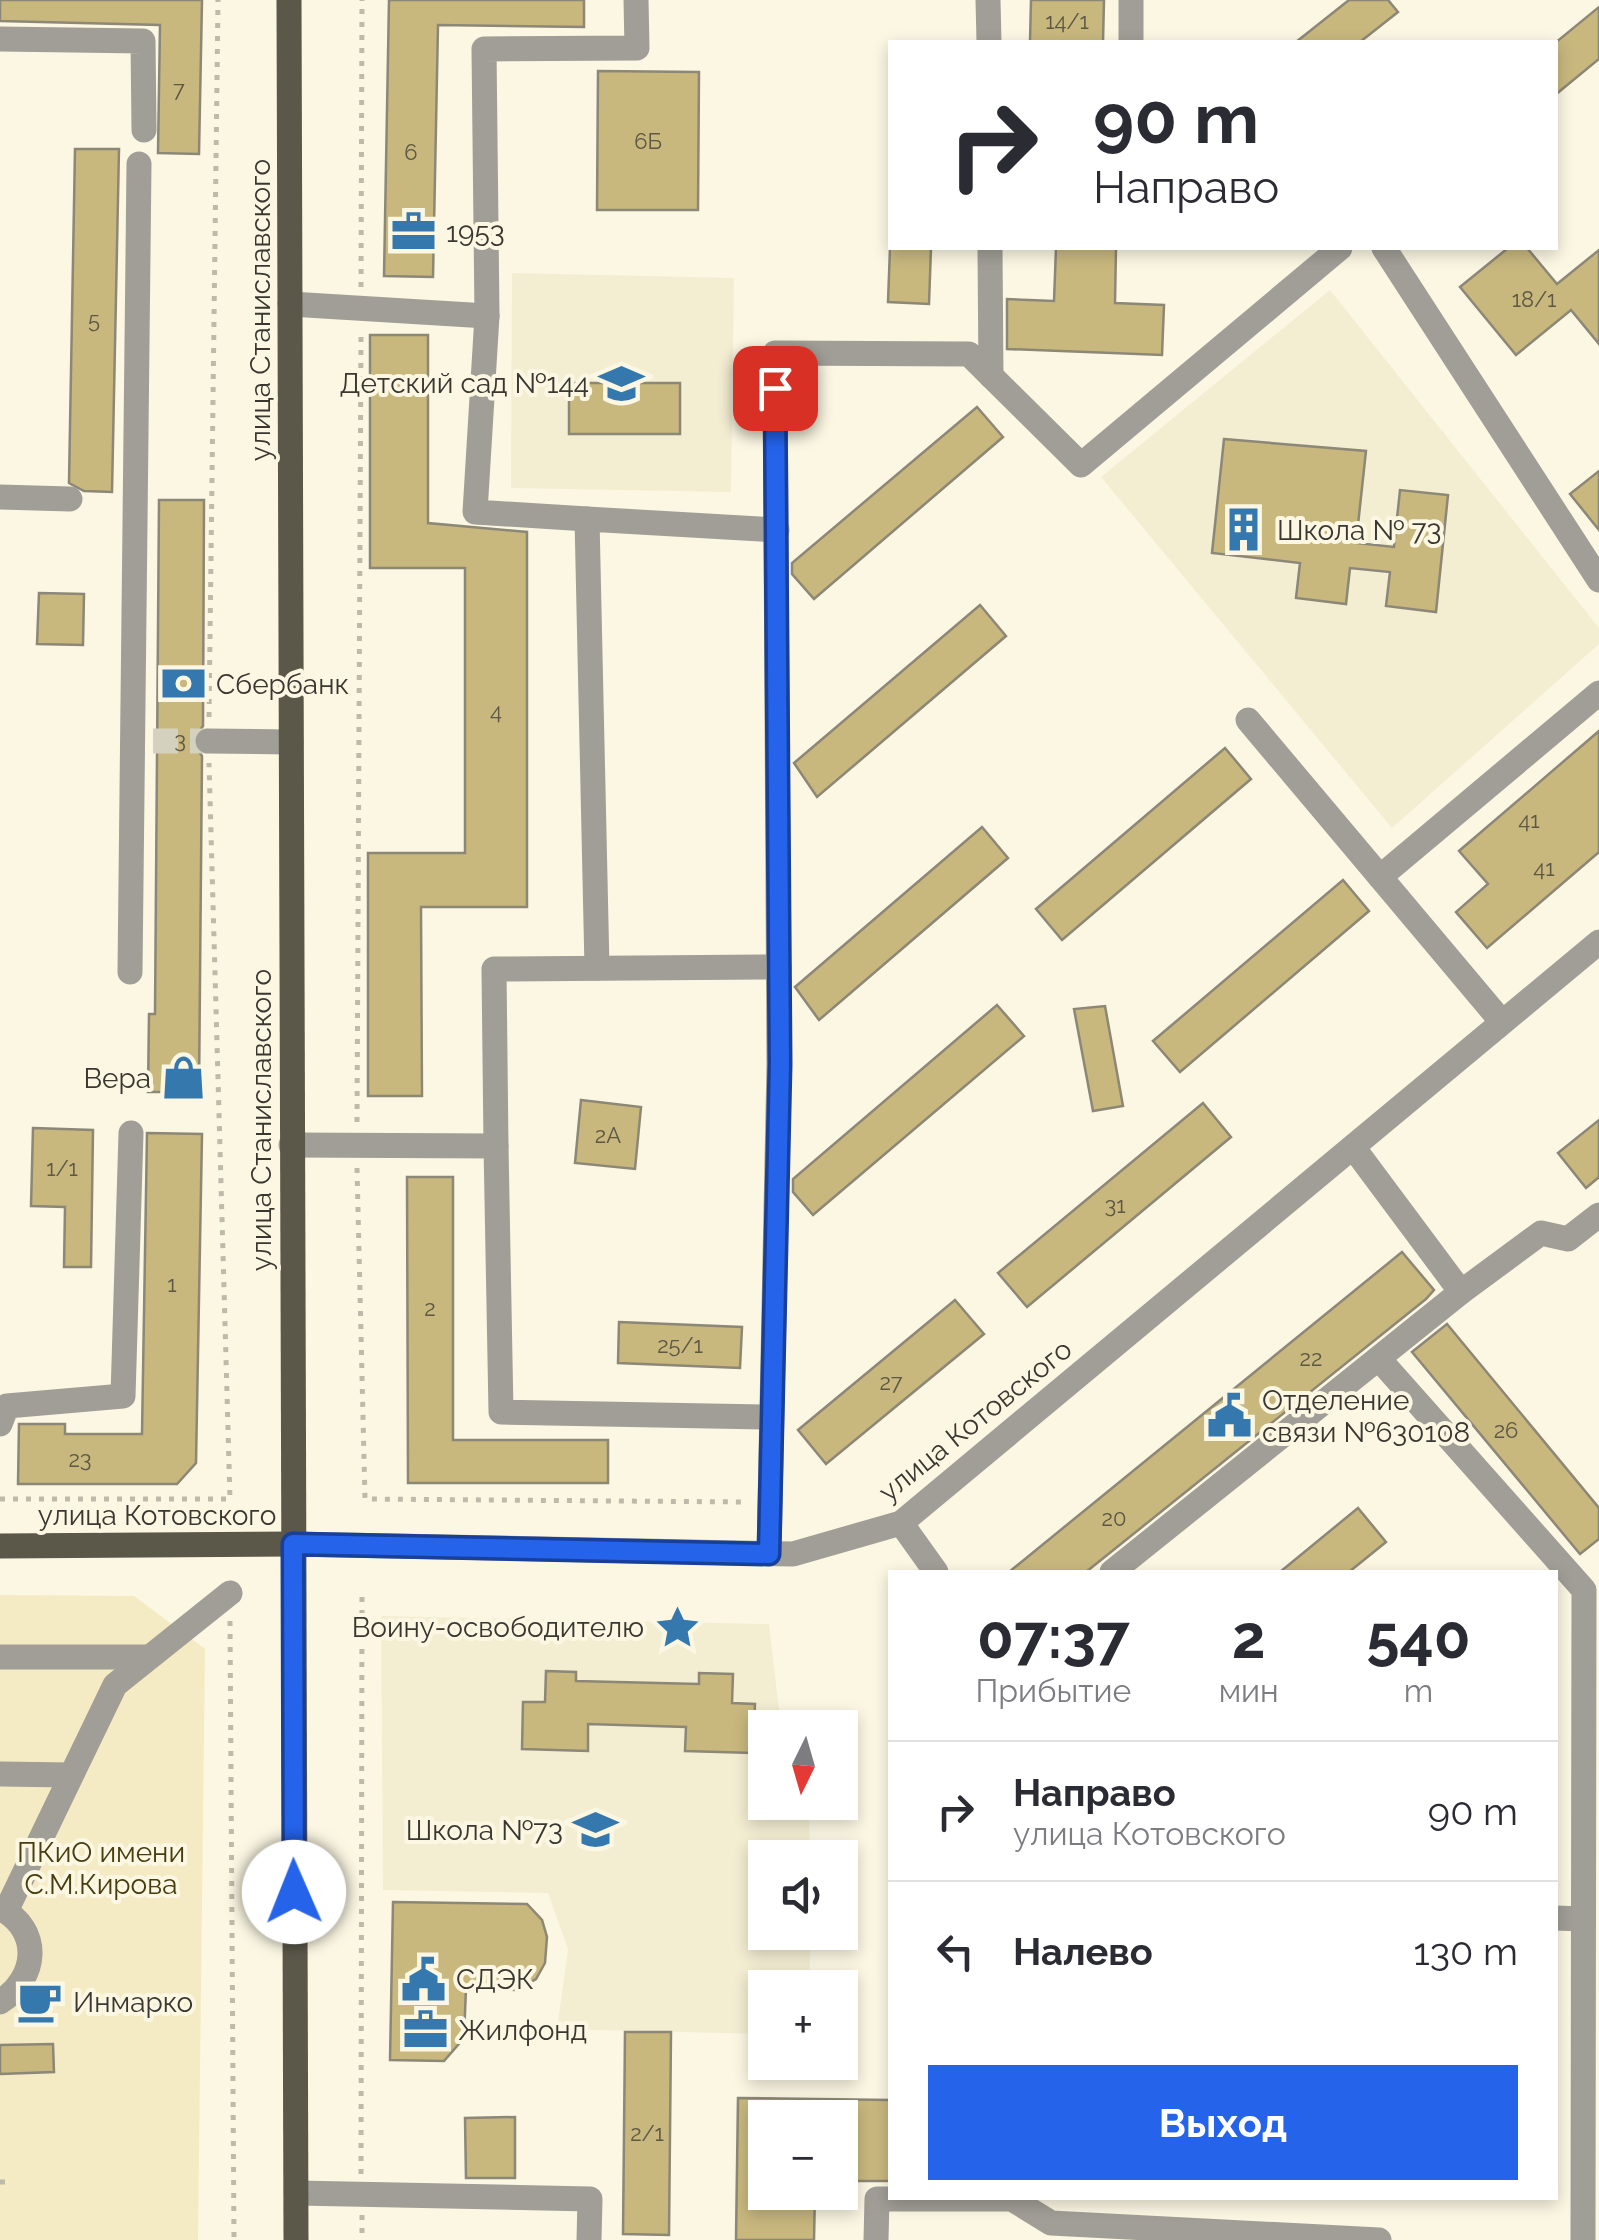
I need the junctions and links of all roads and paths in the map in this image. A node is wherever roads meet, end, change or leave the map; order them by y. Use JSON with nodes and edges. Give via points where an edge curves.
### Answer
{"nodes":[{"id":1,"x":218,"y":0,"type":"edge"},
{"id":2,"x":289,"y":0,"type":"edge"},
{"id":3,"x":362,"y":0,"type":"edge"},
{"id":4,"x":636,"y":0,"type":"edge"},
{"id":5,"x":988,"y":0,"type":"edge"},
{"id":6,"x":1131,"y":0,"type":"edge"},
{"id":7,"x":0,"y":39,"type":"edge"},
{"id":8,"x":989,"y":40,"type":"edge"},
{"id":9,"x":1131,"y":40,"type":"edge"},
{"id":10,"x":144,"y":130,"type":"dead end"},
{"id":11,"x":139,"y":164,"type":"dead end"},
{"id":12,"x":990,"y":250,"type":"edge"},
{"id":13,"x":1338,"y":250,"type":"edge"},
{"id":14,"x":1385,"y":250,"type":"edge"},
{"id":15,"x":290,"y":304,"type":"junction"},
{"id":16,"x":362,"y":308,"type":"junction"},
{"id":17,"x":486,"y":316,"type":"junction"},
{"id":18,"x":991,"y":376,"type":"junction"},
{"id":19,"x":0,"y":496,"type":"edge"},
{"id":20,"x":70,"y":498,"type":"dead end"},
{"id":21,"x":587,"y":519,"type":"junction"},
{"id":22,"x":777,"y":530,"type":"junction"},
{"id":23,"x":1592,"y":552,"type":"edge"},
{"id":24,"x":1599,"y":580,"type":"edge"},
{"id":25,"x":1599,"y":693,"type":"edge"},
{"id":26,"x":1248,"y":720,"type":"dead end"},
{"id":27,"x":208,"y":741,"type":"junction"},
{"id":28,"x":291,"y":742,"type":"junction"},
{"id":29,"x":1380,"y":877,"type":"junction"},
{"id":30,"x":1599,"y":942,"type":"edge"},
{"id":31,"x":779,"y":967,"type":"junction"},
{"id":32,"x":597,"y":968,"type":"junction"},
{"id":33,"x":130,"y":972,"type":"dead end"},
{"id":34,"x":1502,"y":1022,"type":"junction"},
{"id":35,"x":131,"y":1133,"type":"dead end"},
{"id":36,"x":291,"y":1145,"type":"junction"},
{"id":37,"x":357,"y":1145,"type":"junction"},
{"id":38,"x":496,"y":1146,"type":"junction"},
{"id":39,"x":1352,"y":1147,"type":"junction"},
{"id":40,"x":1599,"y":1214,"type":"edge"},
{"id":41,"x":1462,"y":1292,"type":"junction"},
{"id":42,"x":1379,"y":1358,"type":"junction"},
{"id":43,"x":768,"y":1417,"type":"junction"},
{"id":44,"x":0,"y":1424,"type":"edge"},
{"id":45,"x":0,"y":1499,"type":"edge"},
{"id":46,"x":769,"y":1502,"type":"junction"},
{"id":47,"x":902,"y":1523,"type":"junction"},
{"id":48,"x":293,"y":1544,"type":"junction"},
{"id":49,"x":0,"y":1546,"type":"edge"},
{"id":50,"x":769,"y":1554,"type":"junction"},
{"id":51,"x":935,"y":1570,"type":"edge"},
{"id":52,"x":1114,"y":1570,"type":"edge"},
{"id":53,"x":362,"y":1592,"type":"dead end"},
{"id":54,"x":230,"y":1593,"type":"joint"},
{"id":55,"x":0,"y":1657,"type":"edge"},
{"id":56,"x":149,"y":1657,"type":"junction"},
{"id":57,"x":0,"y":1774,"type":"edge"},
{"id":58,"x":70,"y":1775,"type":"junction"},
{"id":59,"x":3,"y":1909,"type":"edge"},
{"id":60,"x":1558,"y":1918,"type":"edge"},
{"id":61,"x":1583,"y":1919,"type":"junction"},
{"id":62,"x":0,"y":2002,"type":"edge"},
{"id":63,"x":297,"y":2193,"type":"junction"},
{"id":64,"x":361,"y":2194,"type":"junction"},
{"id":65,"x":888,"y":2199,"type":"edge"},
{"id":66,"x":1014,"y":2200,"type":"edge"},
{"id":67,"x":234,"y":2240,"type":"edge"},
{"id":68,"x":296,"y":2240,"type":"edge"},
{"id":69,"x":362,"y":2240,"type":"edge"},
{"id":70,"x":589,"y":2240,"type":"edge"},
{"id":71,"x":876,"y":2240,"type":"edge"},
{"id":72,"x":1380,"y":2240,"type":"edge"},
{"id":73,"x":1583,"y":2240,"type":"edge"}],
"edges":[{"from":1,"to":27,"type":"path"},
{"from":2,"to":15,"type":"main road","name":"улица Станиславского"},
{"from":3,"to":16,"type":"path"},
{"from":4,"to":17,"type":"street","via":[[637,48],[484,49]]},
{"from":5,"to":8,"type":"street"},
{"from":6,"to":9,"type":"street"},
{"from":7,"to":10,"type":"street","via":[[144,41]]},
{"from":11,"to":33,"type":"street","via":[[141,741]]},
{"from":12,"to":18,"type":"street"},
{"from":13,"to":18,"type":"street","via":[[1081,465]]},
{"from":14,"to":23,"type":"street"},
{"from":15,"to":16,"type":"street"},
{"from":15,"to":28,"type":"main road","name":"улица Станиславского"},
{"from":16,"to":17,"type":"street"},
{"from":16,"to":37,"type":"path"},
{"from":17,"to":21,"type":"street","via":[[475,512]]},
{"from":18,"to":22,"type":"street","via":[[969,354],[775,353]]},
{"from":19,"to":20,"type":"street"},
{"from":21,"to":22,"type":"street"},
{"from":21,"to":32,"type":"street"},
{"from":22,"to":31,"type":"street"},
{"from":23,"to":24,"type":"street"},
{"from":25,"to":29,"type":"street"},
{"from":26,"to":29,"type":"street"},
{"from":27,"to":28,"type":"street"},
{"from":27,"to":45,"type":"path","via":[[230,1499]]},
{"from":28,"to":36,"type":"main road","name":"улица Станиславского"},
{"from":29,"to":34,"type":"street"},
{"from":30,"to":34,"type":"street","name":"улица Котовского"},
{"from":31,"to":32,"type":"street"},
{"from":31,"to":43,"type":"street"},
{"from":32,"to":38,"type":"street","via":[[494,968]]},
{"from":34,"to":39,"type":"street","name":"улица Котовского"},
{"from":35,"to":44,"type":"street","via":[[123,1396],[7,1406]]},
{"from":36,"to":37,"type":"street"},
{"from":36,"to":48,"type":"main road","name":"улица Станиславского"},
{"from":37,"to":38,"type":"street"},
{"from":37,"to":46,"type":"path","via":[[364,1499]]},
{"from":38,"to":43,"type":"street","via":[[501,1412]]},
{"from":39,"to":41,"type":"street"},
{"from":39,"to":47,"type":"street","name":"улица Котовского"},
{"from":40,"to":41,"type":"street","via":[[1568,1239],[1541,1233]]},
{"from":41,"to":42,"type":"street"},
{"from":42,"to":52,"type":"street"},
{"from":42,"to":61,"type":"street","via":[[1584,1590]]},
{"from":43,"to":46,"type":"street"},
{"from":46,"to":50,"type":"street"},
{"from":47,"to":50,"type":"street","name":"улица Котовского","via":[[793,1554]]},
{"from":47,"to":51,"type":"street"},
{"from":48,"to":49,"type":"main road","name":"улица Котовского"},
{"from":48,"to":50,"type":"street","name":"улица Котовского"},
{"from":48,"to":63,"type":"main road","name":"улица Станиславского"},
{"from":53,"to":64,"type":"path"},
{"from":54,"to":56,"type":"street"},
{"from":54,"to":67,"type":"path"},
{"from":55,"to":56,"type":"street"},
{"from":56,"to":58,"type":"street","via":[[115,1684]]},
{"from":57,"to":58,"type":"street"},
{"from":58,"to":59,"type":"street"},
{"from":59,"to":62,"type":"street","via":[[24,1927],[31,1962],[15,1992]]},
{"from":60,"to":61,"type":"street"},
{"from":61,"to":73,"type":"street"},
{"from":63,"to":64,"type":"street"},
{"from":63,"to":68,"type":"main road","name":"улица Станиславского"},
{"from":64,"to":69,"type":"path"},
{"from":64,"to":70,"type":"street","via":[[590,2199]]},
{"from":65,"to":71,"type":"street","via":[[878,2199]]},
{"from":66,"to":72,"type":"street","via":[[1051,2224]]}]}
